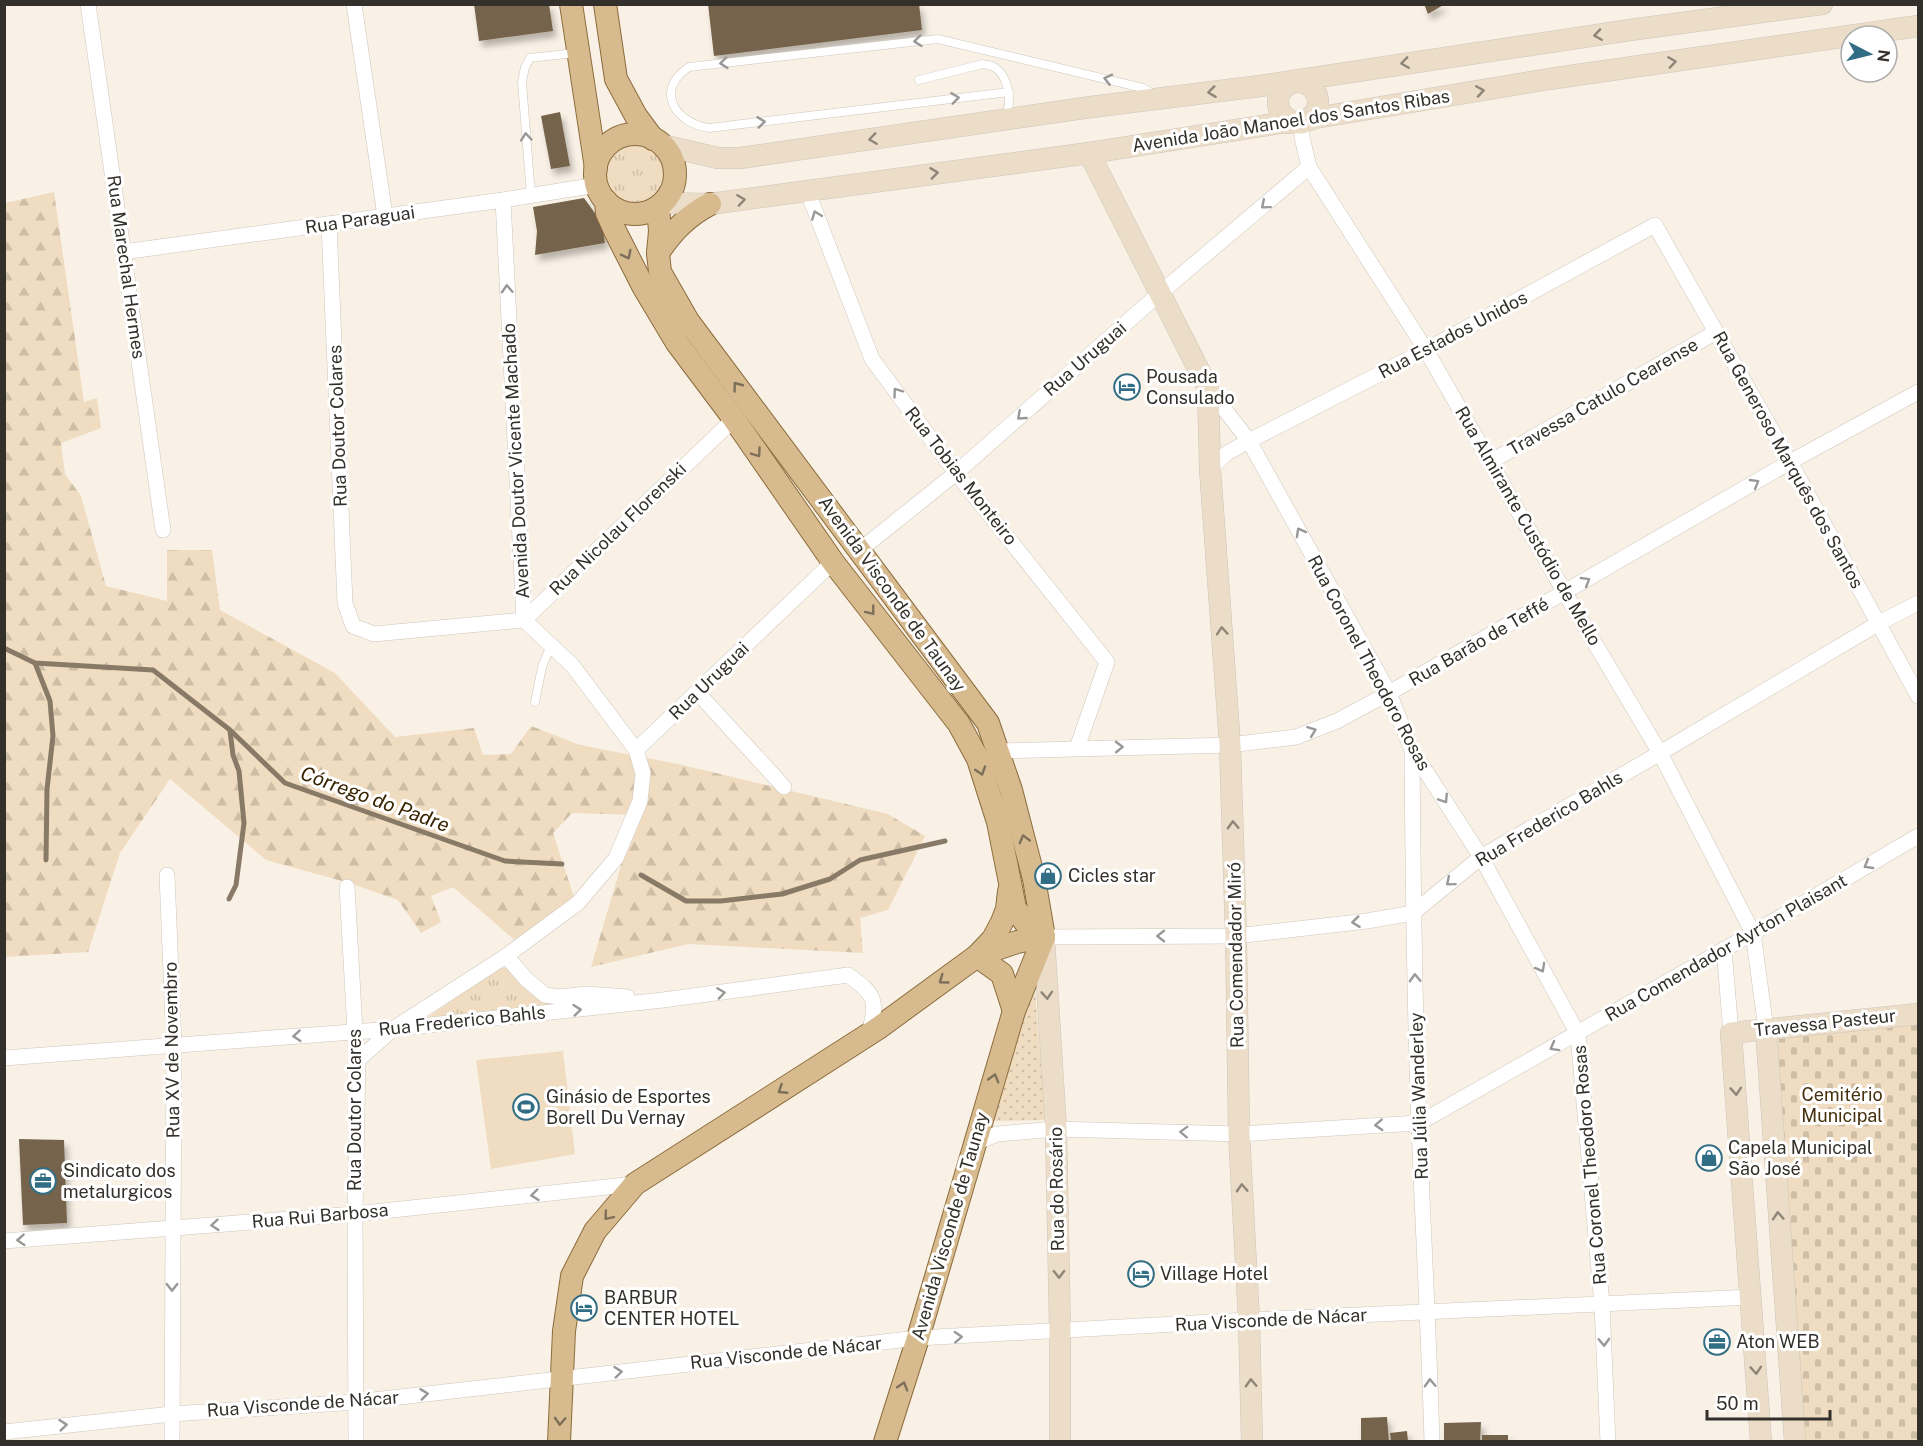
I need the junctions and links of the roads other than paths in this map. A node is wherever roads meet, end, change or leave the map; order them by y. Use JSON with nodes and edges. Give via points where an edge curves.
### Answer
{"nodes":[{"id":1,"x":88,"y":4,"type":"edge"},
{"id":2,"x":354,"y":4,"type":"edge"},
{"id":3,"x":571,"y":4,"type":"edge"},
{"id":4,"x":605,"y":4,"type":"edge"},
{"id":5,"x":1822,"y":4,"type":"edge"},
{"id":6,"x":1918,"y":26,"type":"edge"},
{"id":7,"x":578,"y":53,"type":"junction"},
{"id":8,"x":919,"y":80,"type":"dead end"},
{"id":9,"x":1294,"y":81,"type":"junction"},
{"id":10,"x":1009,"y":92,"type":"junction"},
{"id":11,"x":1162,"y":99,"type":"junction"},
{"id":12,"x":1004,"y":120,"type":"junction"},
{"id":13,"x":1301,"y":123,"type":"junction"},
{"id":14,"x":657,"y":142,"type":"junction"},
{"id":15,"x":1089,"y":153,"type":"junction"},
{"id":16,"x":1309,"y":167,"type":"junction"},
{"id":17,"x":600,"y":185,"type":"junction"},
{"id":18,"x":807,"y":190,"type":"junction"},
{"id":19,"x":531,"y":195,"type":"junction"},
{"id":20,"x":503,"y":200,"type":"junction"},
{"id":21,"x":710,"y":204,"type":"junction"},
{"id":22,"x":660,"y":205,"type":"junction"},
{"id":23,"x":385,"y":216,"type":"junction"},
{"id":24,"x":329,"y":224,"type":"junction"},
{"id":25,"x":1655,"y":225,"type":"joint"},
{"id":26,"x":123,"y":252,"type":"junction"},
{"id":27,"x":658,"y":253,"type":"junction"},
{"id":28,"x":1159,"y":294,"type":"junction"},
{"id":29,"x":1716,"y":332,"type":"junction"},
{"id":30,"x":1426,"y":350,"type":"junction"},
{"id":31,"x":1209,"y":388,"type":"junction"},
{"id":32,"x":1918,"y":392,"type":"edge"},
{"id":33,"x":734,"y":419,"type":"junction"},
{"id":34,"x":1249,"y":441,"type":"junction"},
{"id":35,"x":1490,"y":462,"type":"junction"},
{"id":36,"x":1790,"y":462,"type":"junction"},
{"id":37,"x":1210,"y":469,"type":"junction"},
{"id":38,"x":956,"y":473,"type":"junction"},
{"id":39,"x":164,"y":530,"type":"dead end"},
{"id":40,"x":860,"y":550,"type":"junction"},
{"id":41,"x":833,"y":562,"type":"junction"},
{"id":42,"x":1565,"y":593,"type":"junction"},
{"id":43,"x":1918,"y":603,"type":"edge"},
{"id":44,"x":524,"y":620,"type":"junction"},
{"id":45,"x":1879,"y":623,"type":"junction"},
{"id":46,"x":551,"y":645,"type":"junction"},
{"id":47,"x":698,"y":692,"type":"junction"},
{"id":48,"x":1389,"y":693,"type":"junction"},
{"id":49,"x":1918,"y":696,"type":"edge"},
{"id":50,"x":535,"y":702,"type":"dead end"},
{"id":51,"x":1230,"y":745,"type":"junction"},
{"id":52,"x":1077,"y":748,"type":"junction"},
{"id":53,"x":636,"y":750,"type":"junction"},
{"id":54,"x":1412,"y":750,"type":"junction"},
{"id":55,"x":998,"y":751,"type":"junction"},
{"id":56,"x":1660,"y":753,"type":"junction"},
{"id":57,"x":784,"y":787,"type":"dead end"},
{"id":58,"x":1918,"y":836,"type":"edge"},
{"id":59,"x":1481,"y":856,"type":"junction"},
{"id":60,"x":167,"y":875,"type":"dead end"},
{"id":61,"x":1010,"y":886,"type":"junction"},
{"id":62,"x":347,"y":887,"type":"dead end"},
{"id":63,"x":1413,"y":913,"type":"junction"},
{"id":64,"x":1753,"y":933,"type":"junction"},
{"id":65,"x":1236,"y":936,"type":"junction"},
{"id":66,"x":1044,"y":937,"type":"junction"},
{"id":67,"x":1724,"y":949,"type":"junction"},
{"id":68,"x":506,"y":956,"type":"junction"},
{"id":69,"x":976,"y":956,"type":"junction"},
{"id":70,"x":663,"y":1000,"type":"junction"},
{"id":71,"x":1014,"y":1011,"type":"junction"},
{"id":72,"x":1918,"y":1014,"type":"edge"},
{"id":73,"x":393,"y":1029,"type":"junction"},
{"id":74,"x":1766,"y":1029,"type":"junction"},
{"id":75,"x":355,"y":1032,"type":"junction"},
{"id":76,"x":1731,"y":1033,"type":"junction"},
{"id":77,"x":869,"y":1034,"type":"junction"},
{"id":78,"x":1578,"y":1034,"type":"junction"},
{"id":79,"x":174,"y":1046,"type":"junction"},
{"id":80,"x":4,"y":1058,"type":"edge"},
{"id":81,"x":358,"y":1060,"type":"junction"},
{"id":82,"x":1419,"y":1123,"type":"junction"},
{"id":83,"x":1056,"y":1129,"type":"junction"},
{"id":84,"x":1239,"y":1134,"type":"junction"},
{"id":85,"x":975,"y":1143,"type":"junction"},
{"id":86,"x":1740,"y":1156,"type":"junction"},
{"id":87,"x":1775,"y":1178,"type":"junction"},
{"id":88,"x":634,"y":1184,"type":"junction"},
{"id":89,"x":355,"y":1214,"type":"junction"},
{"id":90,"x":172,"y":1229,"type":"junction"},
{"id":91,"x":4,"y":1241,"type":"edge"},
{"id":92,"x":1780,"y":1242,"type":"junction"},
{"id":93,"x":1751,"y":1297,"type":"junction"},
{"id":94,"x":1602,"y":1305,"type":"junction"},
{"id":95,"x":1428,"y":1313,"type":"junction"},
{"id":96,"x":1249,"y":1320,"type":"junction"},
{"id":97,"x":1060,"y":1332,"type":"junction"},
{"id":98,"x":918,"y":1338,"type":"junction"},
{"id":99,"x":562,"y":1378,"type":"junction"},
{"id":100,"x":356,"y":1402,"type":"junction"},
{"id":101,"x":172,"y":1414,"type":"junction"},
{"id":102,"x":4,"y":1432,"type":"edge"},
{"id":103,"x":172,"y":1442,"type":"edge"},
{"id":104,"x":356,"y":1442,"type":"edge"},
{"id":105,"x":559,"y":1442,"type":"edge"},
{"id":106,"x":885,"y":1442,"type":"edge"},
{"id":107,"x":1060,"y":1442,"type":"edge"},
{"id":108,"x":1252,"y":1442,"type":"edge"},
{"id":109,"x":1432,"y":1442,"type":"edge"},
{"id":110,"x":1608,"y":1442,"type":"edge"},
{"id":111,"x":1761,"y":1442,"type":"edge"},
{"id":112,"x":1795,"y":1442,"type":"edge"}],
"edges":[{"from":1,"to":26,"type":"street","name":"Rua Marechal Hermes"},
{"from":2,"to":23,"type":"street"},
{"from":3,"to":7,"type":"main road","name":"Avenida Visconde de Taunay"},
{"from":4,"to":14,"type":"main road","name":"Avenida Visconde de Taunay","via":[[616,79],[636,116]]},
{"from":5,"to":9,"type":"main road","one_way":true},
{"from":13,"to":6,"type":"main road","name":"Avenida João Manoel dos Santos Ribas","one_way":true,"via":[[1538,81]]},
{"from":7,"to":17,"type":"main road","name":"Avenida Visconde de Taunay"},
{"from":19,"to":7,"type":"lane","one_way":true,"via":[[522,81],[525,67],[531,58]]},
{"from":8,"to":10,"type":"lane","via":[[982,64],[998,71]]},
{"from":9,"to":11,"type":"main road","one_way":true},
{"from":9,"to":13,"type":"main road","via":[[1281,90],[1278,106],[1287,119]]},
{"from":9,"to":13,"type":"main road","via":[[1309,85],[1318,98],[1315,113]]},
{"from":11,"to":10,"type":"lane","one_way":true,"via":[[1143,88],[938,39],[689,67],[674,84],[671,99],[672,106],[686,120],[709,128]]},
{"from":10,"to":12,"type":"lane"},
{"from":11,"to":12,"type":"main road"},
{"from":12,"to":14,"type":"main road","one_way":true,"via":[[740,158],[718,158]]},
{"from":13,"to":15,"type":"main road","name":"Avenida João Manoel dos Santos Ribas"},
{"from":13,"to":16,"type":"street","name":"Rua Almirante Custódio de Mello"},
{"from":14,"to":17,"type":"main road","via":[[644,135],[615,140],[603,152]]},
{"from":14,"to":22,"type":"main road","name":"Avenida Visconde de Taunay","via":[[673,162],[675,172],[671,192]]},
{"from":18,"to":15,"type":"main road","name":"Avenida João Manoel dos Santos Ribas","one_way":true},
{"from":15,"to":28,"type":"main road","name":"Rua Coronel Theodoro Rosas"},
{"from":16,"to":28,"type":"street","name":"Rua Uruguai","one_way":true},
{"from":16,"to":30,"type":"street","name":"Rua Almirante Custódio de Mello"},
{"from":17,"to":19,"type":"street","name":"Rua Paraguai"},
{"from":17,"to":22,"type":"main road","via":[[621,212],[649,212]]},
{"from":17,"to":33,"type":"main road","name":"Avenida Visconde de Taunay","one_way":true,"via":[[607,213],[643,286],[677,343]]},
{"from":21,"to":18,"type":"main road","name":"Avenida João Manoel dos Santos Ribas","one_way":true},
{"from":38,"to":18,"type":"street","name":"Rua Tobias Monteiro","one_way":true,"via":[[872,359]]},
{"from":19,"to":20,"type":"street","name":"Rua Paraguai"},
{"from":20,"to":23,"type":"street","name":"Rua Paraguai"},
{"from":44,"to":20,"type":"street","name":"Avenida Doutor Vicente Machado","one_way":true},
{"from":21,"to":22,"type":"main road","name":"Avenida João Manoel dos Santos Ribas"},
{"from":21,"to":27,"type":"main road","via":[[678,226]]},
{"from":22,"to":27,"type":"main road","name":"Avenida Visconde de Taunay"},
{"from":23,"to":24,"type":"street","name":"Rua Paraguai"},
{"from":24,"to":26,"type":"street","name":"Rua Paraguai"},
{"from":24,"to":44,"type":"street","name":"Rua Doutor Colares","via":[[345,603],[353,626],[374,634]]},
{"from":25,"to":29,"type":"street","name":"Rua Generoso Marquês dos Santos"},
{"from":25,"to":30,"type":"street","name":"Rua Estados Unidos"},
{"from":26,"to":39,"type":"street","name":"Rua Marechal Hermes"},
{"from":40,"to":27,"type":"main road","name":"Avenida Visconde de Taunay","one_way":true,"via":[[688,321],[660,272]]},
{"from":28,"to":31,"type":"main road","name":"Rua Coronel Theodoro Rosas"},
{"from":28,"to":38,"type":"street","name":"Rua Uruguai","one_way":true},
{"from":29,"to":35,"type":"street","name":"Travessa Catulo Cearense"},
{"from":29,"to":36,"type":"street","name":"Rua Generoso Marquês dos Santos"},
{"from":30,"to":34,"type":"street","name":"Rua Estados Unidos"},
{"from":30,"to":35,"type":"street","name":"Rua Almirante Custódio de Mello"},
{"from":31,"to":34,"type":"street","name":"Rua Coronel Theodoro Rosas"},
{"from":31,"to":37,"type":"main road","name":"Rua Comendador Miró"},
{"from":32,"to":36,"type":"street","name":"Rua Barão de Teffé"},
{"from":33,"to":41,"type":"main road","name":"Avenida Visconde de Taunay","one_way":true},
{"from":33,"to":44,"type":"street","name":"Rua Nicolau Florenski"},
{"from":34,"to":37,"type":"street","via":[[1227,453]]},
{"from":48,"to":34,"type":"street","name":"Rua Coronel Theodoro Rosas","one_way":true},
{"from":35,"to":42,"type":"street","name":"Rua Almirante Custódio de Mello"},
{"from":42,"to":36,"type":"street","name":"Rua Barão de Teffé","one_way":true},
{"from":36,"to":45,"type":"street","name":"Rua Generoso Marquês dos Santos"},
{"from":51,"to":37,"type":"main road","name":"Rua Comendador Miró","one_way":true},
{"from":38,"to":40,"type":"street","name":"Rua Uruguai"},
{"from":38,"to":52,"type":"street","name":"Rua Tobias Monteiro","via":[[1107,662]]},
{"from":40,"to":55,"type":"main road","name":"Avenida Visconde de Taunay","via":[[987,723]]},
{"from":41,"to":47,"type":"street","name":"Rua Uruguai"},
{"from":41,"to":61,"type":"main road","name":"Avenida Visconde de Taunay","one_way":true,"via":[[959,724],[978,759],[998,822]]},
{"from":42,"to":48,"type":"street","name":"Rua Barão de Teffé"},
{"from":42,"to":56,"type":"street","name":"Rua Almirante Custódio de Mello"},
{"from":43,"to":45,"type":"street","name":"Rua Frederico Bahls"},
{"from":44,"to":46,"type":"street","name":"Avenida Doutor Vicente Machado"},
{"from":45,"to":49,"type":"street","name":"Rua Generoso Marquês dos Santos"},
{"from":45,"to":56,"type":"street","name":"Rua Frederico Bahls"},
{"from":46,"to":50,"type":"lane"},
{"from":46,"to":53,"type":"street","name":"Avenida Doutor Vicente Machado","via":[[572,665]]},
{"from":47,"to":53,"type":"street","name":"Rua Uruguai"},
{"from":47,"to":57,"type":"street"},
{"from":51,"to":48,"type":"street","name":"Rua Barão de Teffé","one_way":true,"via":[[1296,737],[1337,721]]},
{"from":48,"to":54,"type":"street","name":"Rua Coronel Theodoro Rosas"},
{"from":52,"to":51,"type":"street","name":"Rua Barão de Teffé","one_way":true},
{"from":65,"to":51,"type":"main road","name":"Rua Comendador Miró","one_way":true},
{"from":52,"to":55,"type":"street","name":"Rua Barão de Teffé"},
{"from":53,"to":68,"type":"street","name":"Avenida Doutor Vicente Machado","via":[[643,773],[640,801],[616,858],[578,903]]},
{"from":54,"to":59,"type":"street","name":"Rua Coronel Theodoro Rosas","one_way":true},
{"from":54,"to":63,"type":"street","name":"Rua Júlia Wanderley"},
{"from":66,"to":55,"type":"main road","name":"Avenida Visconde de Taunay","one_way":true,"via":[[1034,879]]},
{"from":56,"to":59,"type":"street","name":"Rua Frederico Bahls"},
{"from":56,"to":64,"type":"street","name":"Rua Almirante Custódio de Mello"},
{"from":58,"to":64,"type":"street","name":"Rua Comendador Ayrton Plaisant","one_way":true},
{"from":59,"to":63,"type":"street","name":"Rua Frederico Bahls","one_way":true},
{"from":59,"to":78,"type":"street","name":"Rua Coronel Theodoro Rosas","one_way":true},
{"from":60,"to":79,"type":"street","name":"Rua XV de Novembro"},
{"from":61,"to":66,"type":"main road","via":[[1020,917]]},
{"from":61,"to":69,"type":"main road","via":[[1002,922],[993,939]]},
{"from":62,"to":75,"type":"street","name":"Rua Doutor Colares"},
{"from":63,"to":65,"type":"street","one_way":true},
{"from":82,"to":63,"type":"street","name":"Rua Júlia Wanderley","one_way":true},
{"from":64,"to":67,"type":"street","name":"Rua Comendador Ayrton Plaisant"},
{"from":64,"to":74,"type":"street","name":"Rua Almirante Custódio de Mello"},
{"from":65,"to":66,"type":"street","one_way":true},
{"from":65,"to":84,"type":"main road","name":"Rua Comendador Miró"},
{"from":66,"to":69,"type":"main road"},
{"from":66,"to":71,"type":"main road","name":"Avenida Visconde de Taunay"},
{"from":66,"to":83,"type":"main road","name":"Rua do Rosário","one_way":true},
{"from":67,"to":76,"type":"street"},
{"from":67,"to":78,"type":"street","name":"Rua Comendador Ayrton Plaisant"},
{"from":68,"to":70,"type":"street","via":[[545,994]]},
{"from":68,"to":73,"type":"street","name":"Avenida Doutor Vicente Machado"},
{"from":69,"to":71,"type":"main road","via":[[1002,974]]},
{"from":69,"to":77,"type":"main road","one_way":true},
{"from":73,"to":70,"type":"street","name":"Rua Frederico Bahls","one_way":true},
{"from":70,"to":77,"type":"street","name":"Rua Frederico Bahls","one_way":true,"via":[[848,975],[866,988],[872,998],[874,1012]]},
{"from":85,"to":71,"type":"main road","name":"Avenida Visconde de Taunay","one_way":true},
{"from":72,"to":74,"type":"main road","name":"Travessa Pasteur"},
{"from":73,"to":75,"type":"street","name":"Rua Frederico Bahls"},
{"from":73,"to":81,"type":"street","name":"Avenida Doutor Vicente Machado"},
{"from":74,"to":76,"type":"main road","name":"Travessa Pasteur"},
{"from":74,"to":87,"type":"main road"},
{"from":75,"to":79,"type":"street","name":"Rua Frederico Bahls","one_way":true},
{"from":75,"to":81,"type":"street","name":"Rua Doutor Colares"},
{"from":76,"to":86,"type":"main road","one_way":true},
{"from":77,"to":88,"type":"main road","one_way":true},
{"from":78,"to":82,"type":"street","name":"Rua Comendador Ayrton Plaisant","one_way":true},
{"from":78,"to":94,"type":"street","name":"Rua Coronel Theodoro Rosas"},
{"from":79,"to":80,"type":"street","name":"Rua Frederico Bahls"},
{"from":79,"to":90,"type":"street","name":"Rua XV de Novembro"},
{"from":81,"to":89,"type":"street","name":"Rua Doutor Colares"},
{"from":82,"to":84,"type":"street","name":"Rua Comendador Ayrton Plaisant","one_way":true},
{"from":82,"to":95,"type":"street","name":"Rua Júlia Wanderley"},
{"from":84,"to":83,"type":"street","name":"Rua Comendador Ayrton Plaisant","one_way":true},
{"from":83,"to":85,"type":"street","name":"Rua Comendador Ayrton Plaisant","via":[[997,1134]]},
{"from":83,"to":97,"type":"main road","name":"Rua do Rosário","one_way":true},
{"from":96,"to":84,"type":"main road","name":"Rua Comendador Miró","one_way":true},
{"from":85,"to":98,"type":"main road","name":"Avenida Visconde de Taunay"},
{"from":86,"to":87,"type":"main road","via":[[1758,1173]]},
{"from":86,"to":93,"type":"main road"},
{"from":92,"to":87,"type":"main road","one_way":true},
{"from":88,"to":89,"type":"street","name":"Rua Rui Barbosa","one_way":true},
{"from":88,"to":99,"type":"main road","one_way":true,"via":[[595,1231],[572,1276]]},
{"from":89,"to":90,"type":"street","name":"Rua Rui Barbosa","one_way":true},
{"from":89,"to":100,"type":"street","name":"Rua Doutor Colares"},
{"from":90,"to":91,"type":"street","name":"Rua Rui Barbosa","one_way":true},
{"from":90,"to":101,"type":"street","name":"Rua XV de Novembro","one_way":true},
{"from":92,"to":93,"type":"main road","via":[[1770,1283]]},
{"from":92,"to":112,"type":"main road"},
{"from":93,"to":94,"type":"street","name":"Rua Visconde de Nácar"},
{"from":93,"to":111,"type":"main road","one_way":true},
{"from":94,"to":95,"type":"street","name":"Rua Visconde de Nácar"},
{"from":94,"to":110,"type":"street","name":"Rua Coronel Theodoro Rosas","one_way":true},
{"from":95,"to":96,"type":"street","name":"Rua Visconde de Nácar"},
{"from":109,"to":95,"type":"street","name":"Rua Júlia Wanderley","one_way":true},
{"from":96,"to":97,"type":"street","name":"Rua Visconde de Nácar"},
{"from":108,"to":96,"type":"main road","name":"Rua Comendador Miró","one_way":true},
{"from":98,"to":97,"type":"street","name":"Rua Visconde de Nácar","one_way":true},
{"from":97,"to":107,"type":"main road","name":"Rua do Rosário"},
{"from":99,"to":98,"type":"street","name":"Rua Visconde de Nácar","one_way":true},
{"from":106,"to":98,"type":"main road","name":"Avenida Visconde de Taunay","one_way":true},
{"from":100,"to":99,"type":"street","name":"Rua Visconde de Nácar","one_way":true},
{"from":99,"to":105,"type":"main road","one_way":true},
{"from":100,"to":101,"type":"street","name":"Rua Visconde de Nácar"},
{"from":100,"to":104,"type":"street","name":"Rua Doutor Colares"},
{"from":102,"to":101,"type":"street","name":"Rua Visconde de Nácar","one_way":true},
{"from":101,"to":103,"type":"street","name":"Rua XV de Novembro"}]}
